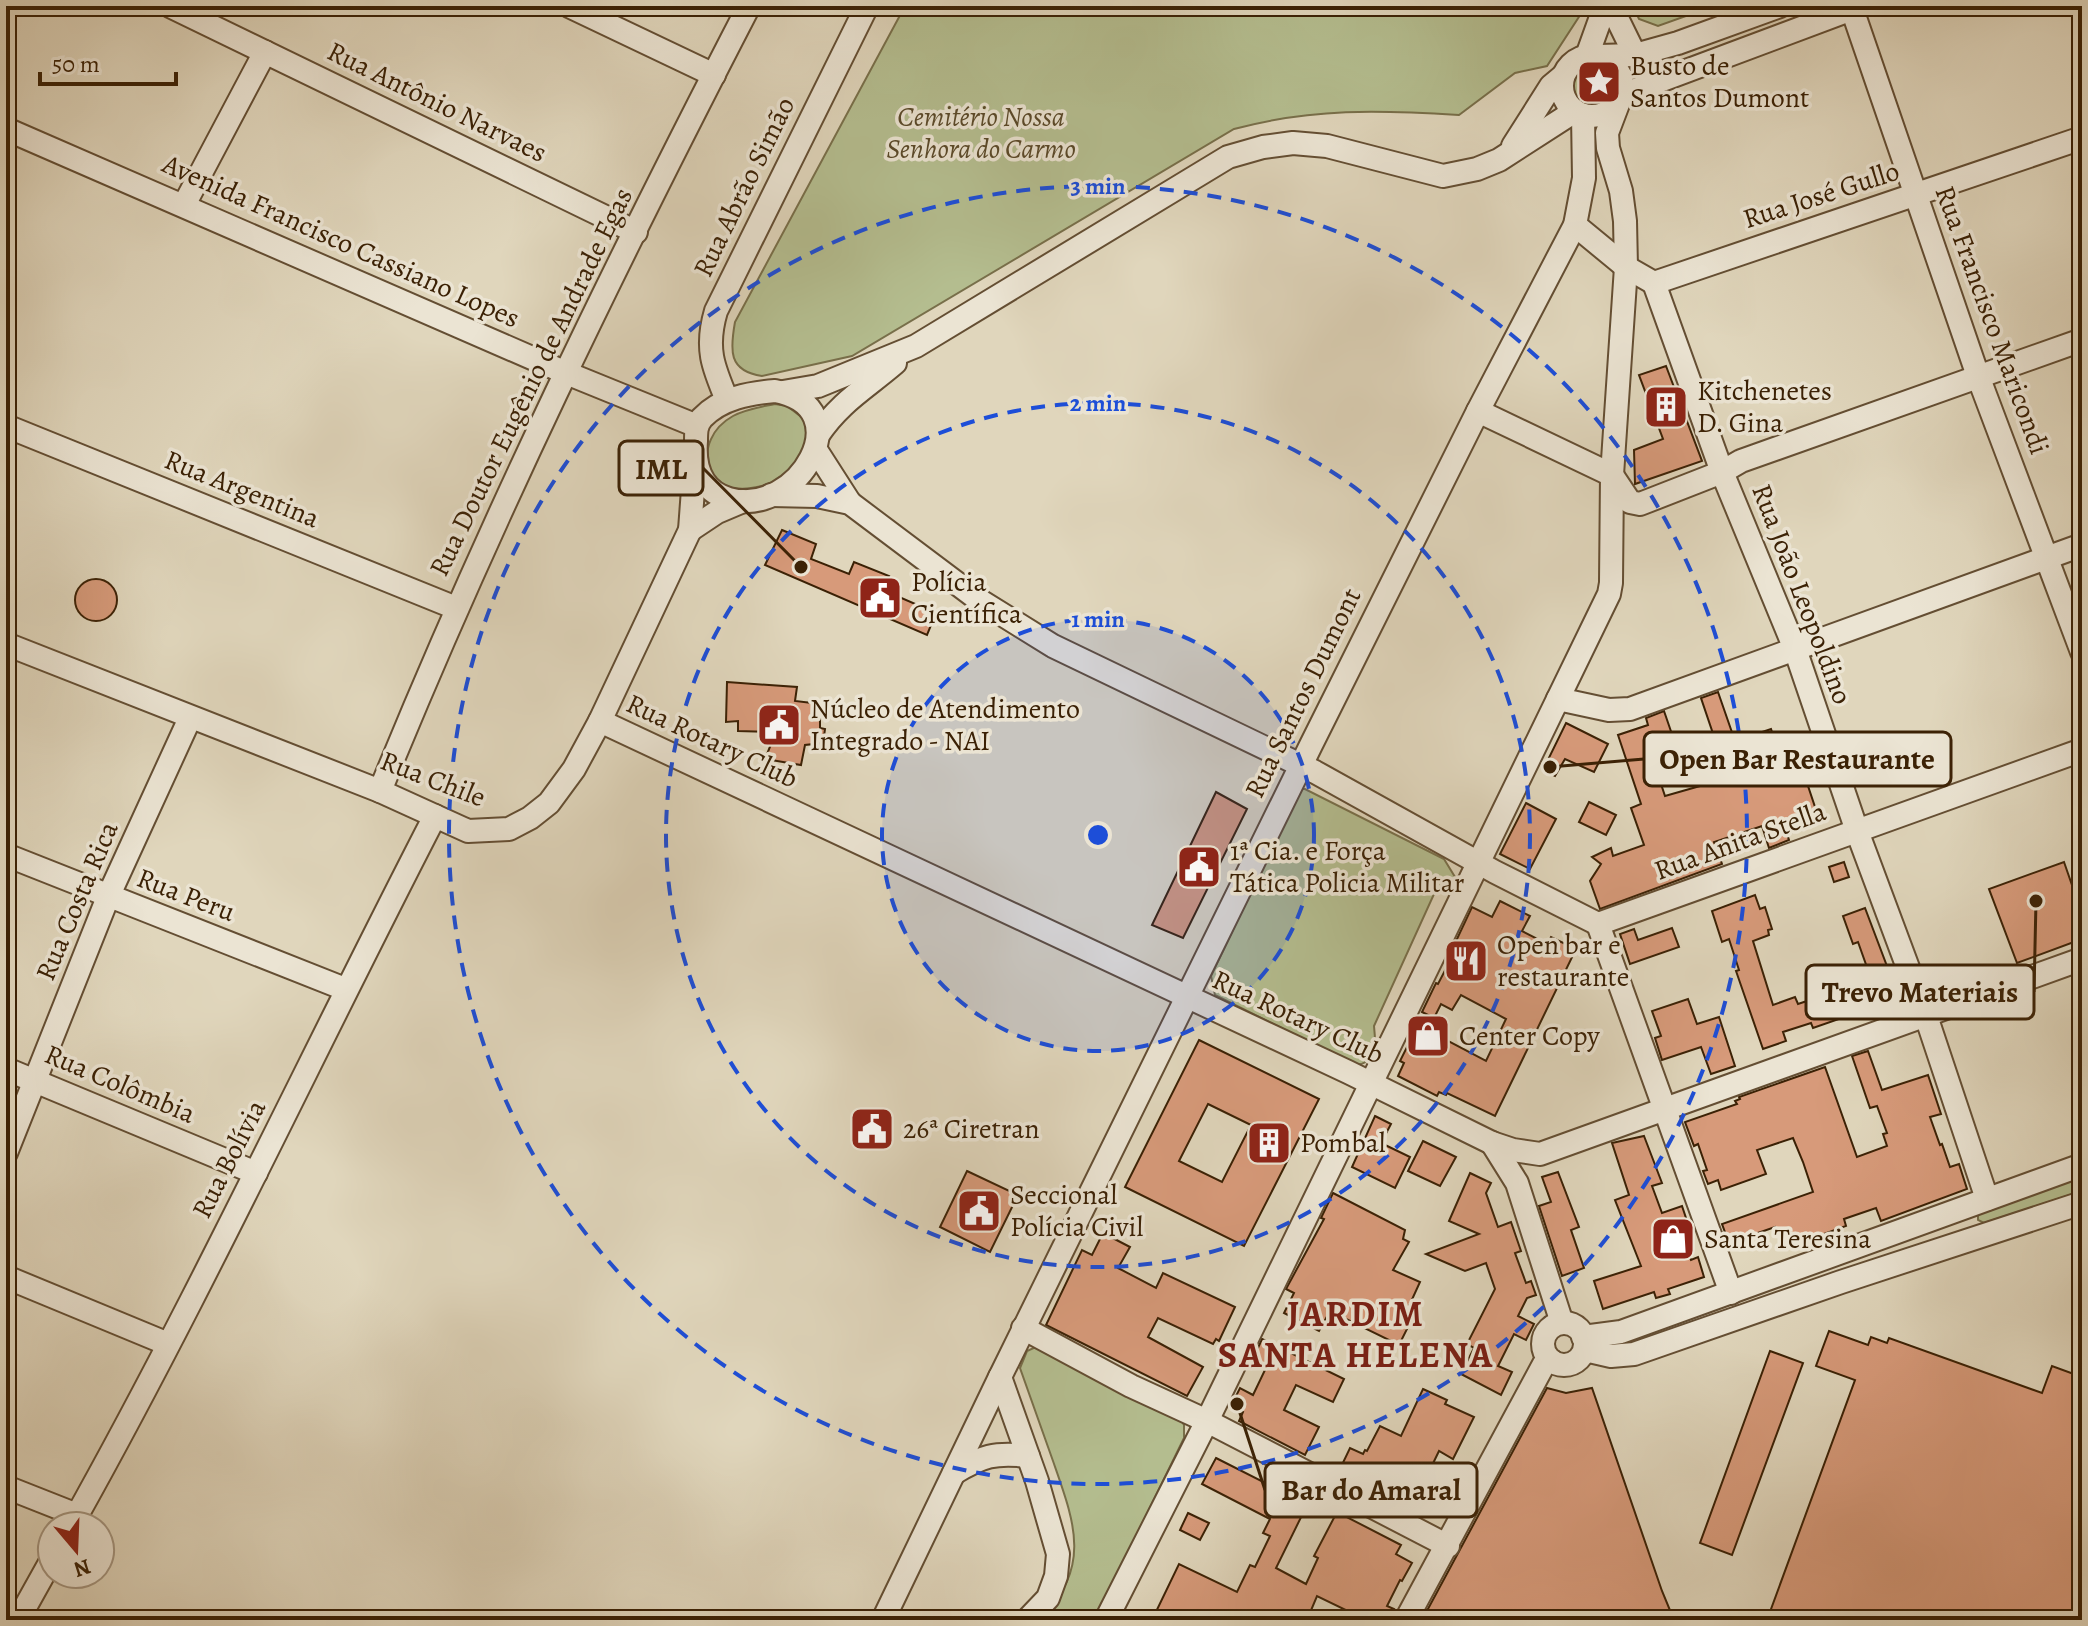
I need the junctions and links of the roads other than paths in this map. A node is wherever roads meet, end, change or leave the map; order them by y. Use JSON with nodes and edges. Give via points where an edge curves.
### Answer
{"nodes":[{"id":1,"x":170,"y":6,"type":"edge"},
{"id":2,"x":569,"y":6,"type":"edge"},
{"id":3,"x":749,"y":6,"type":"edge"},
{"id":4,"x":867,"y":6,"type":"edge"},
{"id":5,"x":1608,"y":6,"type":"edge"},
{"id":6,"x":1780,"y":6,"type":"edge"},
{"id":7,"x":1854,"y":7,"type":"edge"},
{"id":8,"x":265,"y":52,"type":"junction"},
{"id":9,"x":1635,"y":55,"type":"junction"},
{"id":10,"x":1593,"y":56,"type":"junction"},
{"id":11,"x":714,"y":75,"type":"junction"},
{"id":12,"x":1563,"y":76,"type":"junction"},
{"id":13,"x":1620,"y":99,"type":"junction"},
{"id":14,"x":1579,"y":113,"type":"junction"},
{"id":15,"x":6,"y":129,"type":"edge"},
{"id":16,"x":2082,"y":138,"type":"edge"},
{"id":17,"x":1511,"y":151,"type":"junction"},
{"id":18,"x":1914,"y":195,"type":"junction"},
{"id":19,"x":184,"y":205,"type":"junction"},
{"id":20,"x":1575,"y":225,"type":"junction"},
{"id":21,"x":636,"y":232,"type":"junction"},
{"id":22,"x":1626,"y":267,"type":"junction"},
{"id":23,"x":1654,"y":283,"type":"junction"},
{"id":24,"x":2082,"y":340,"type":"edge"},
{"id":25,"x":916,"y":346,"type":"junction"},
{"id":26,"x":564,"y":372,"type":"junction"},
{"id":27,"x":1978,"y":376,"type":"junction"},
{"id":28,"x":783,"y":392,"type":"junction"},
{"id":29,"x":727,"y":400,"type":"junction"},
{"id":30,"x":1478,"y":411,"type":"junction"},
{"id":31,"x":6,"y":426,"type":"edge"},
{"id":32,"x":697,"y":426,"type":"junction"},
{"id":33,"x":817,"y":443,"type":"junction"},
{"id":34,"x":695,"y":462,"type":"junction"},
{"id":35,"x":1722,"y":472,"type":"junction"},
{"id":36,"x":1612,"y":475,"type":"junction"},
{"id":37,"x":771,"y":495,"type":"junction"},
{"id":38,"x":743,"y":501,"type":"junction"},
{"id":39,"x":850,"y":503,"type":"junction"},
{"id":40,"x":690,"y":530,"type":"junction"},
{"id":41,"x":2082,"y":545,"type":"edge"},
{"id":42,"x":2047,"y":557,"type":"junction"},
{"id":43,"x":456,"y":608,"type":"junction"},
{"id":44,"x":6,"y":644,"type":"edge"},
{"id":45,"x":1795,"y":649,"type":"junction"},
{"id":46,"x":2082,"y":652,"type":"edge"},
{"id":47,"x":1558,"y":699,"type":"junction"},
{"id":48,"x":190,"y":718,"type":"junction"},
{"id":49,"x":600,"y":721,"type":"junction"},
{"id":50,"x":2082,"y":750,"type":"edge"},
{"id":51,"x":1301,"y":765,"type":"junction"},
{"id":52,"x":380,"y":791,"type":"junction"},
{"id":53,"x":435,"y":816,"type":"junction"},
{"id":54,"x":1857,"y":831,"type":"junction"},
{"id":55,"x":6,"y":855,"type":"edge"},
{"id":56,"x":1479,"y":864,"type":"junction"},
{"id":57,"x":108,"y":897,"type":"junction"},
{"id":58,"x":1598,"y":924,"type":"junction"},
{"id":59,"x":2082,"y":959,"type":"edge"},
{"id":60,"x":345,"y":989,"type":"junction"},
{"id":61,"x":1185,"y":998,"type":"junction"},
{"id":62,"x":1926,"y":1016,"type":"junction"},
{"id":63,"x":6,"y":1069,"type":"edge"},
{"id":64,"x":35,"y":1081,"type":"junction"},
{"id":65,"x":1370,"y":1083,"type":"junction"},
{"id":66,"x":1666,"y":1111,"type":"junction"},
{"id":67,"x":1492,"y":1143,"type":"junction"},
{"id":68,"x":6,"y":1153,"type":"edge"},
{"id":69,"x":1540,"y":1154,"type":"junction"},
{"id":70,"x":2082,"y":1165,"type":"edge"},
{"id":71,"x":256,"y":1173,"type":"junction"},
{"id":72,"x":1517,"y":1183,"type":"junction"},
{"id":73,"x":1987,"y":1199,"type":"junction"},
{"id":74,"x":2082,"y":1203,"type":"edge"},
{"id":75,"x":6,"y":1277,"type":"edge"},
{"id":76,"x":1731,"y":1293,"type":"junction"},
{"id":77,"x":1562,"y":1323,"type":"junction"},
{"id":78,"x":1023,"y":1328,"type":"junction"},
{"id":79,"x":1584,"y":1343,"type":"junction"},
{"id":80,"x":168,"y":1344,"type":"junction"},
{"id":81,"x":1552,"y":1361,"type":"junction"},
{"id":82,"x":1000,"y":1377,"type":"junction"},
{"id":83,"x":1207,"y":1421,"type":"junction"},
{"id":84,"x":1028,"y":1456,"type":"junction"},
{"id":85,"x":953,"y":1474,"type":"junction"},
{"id":86,"x":6,"y":1487,"type":"edge"},
{"id":87,"x":53,"y":1510,"type":"edge"},
{"id":88,"x":79,"y":1510,"type":"edge"},
{"id":89,"x":1448,"y":1546,"type":"junction"},
{"id":90,"x":36,"y":1588,"type":"edge"},
{"id":91,"x":18,"y":1620,"type":"edge"},
{"id":92,"x":883,"y":1620,"type":"edge"},
{"id":93,"x":1027,"y":1620,"type":"edge"},
{"id":94,"x":1106,"y":1620,"type":"edge"},
{"id":95,"x":1406,"y":1620,"type":"edge"}],
"edges":[{"from":1,"to":8,"type":"street","name":"Rua Antônio Narvaes"},
{"from":2,"to":11,"type":"street"},
{"from":3,"to":11,"type":"street","name":"Rua Doutor Eugênio de Andrade Egas"},
{"from":4,"to":29,"type":"street","name":"Rua Abrão Simão","via":[[716,311],[710,354]]},
{"from":5,"to":9,"type":"street"},
{"from":5,"to":10,"type":"street"},
{"from":6,"to":9,"type":"street"},
{"from":7,"to":13,"type":"street"},
{"from":7,"to":18,"type":"street","name":"Rua Francisco Maricondi"},
{"from":8,"to":19,"type":"street"},
{"from":8,"to":21,"type":"street","name":"Rua Antônio Narvaes"},
{"from":9,"to":10,"type":"street"},
{"from":10,"to":12,"type":"street","via":[[1571,64]]},
{"from":10,"to":13,"type":"street","via":[[1616,66],[1623,85]]},
{"from":11,"to":21,"type":"street","name":"Rua Doutor Eugênio de Andrade Egas"},
{"from":12,"to":14,"type":"street","via":[[1564,97]]},
{"from":12,"to":17,"type":"street","via":[[1544,95]]},
{"from":13,"to":14,"type":"street","via":[[1602,115]]},
{"from":13,"to":22,"type":"street","via":[[1607,133],[1621,191]]},
{"from":14,"to":17,"type":"street"},
{"from":14,"to":20,"type":"street","name":"Rua Santos Dumont","via":[[1584,178]]},
{"from":15,"to":19,"type":"street","name":"Avenida Francisco Cassiano Lopes"},
{"from":16,"to":18,"type":"street","name":"Rua José Gullo"},
{"from":17,"to":25,"type":"street","via":[[1477,169],[1443,176],[1327,146],[1293,143],[1228,157]]},
{"from":18,"to":23,"type":"street","name":"Rua José Gullo"},
{"from":18,"to":27,"type":"street","name":"Rua Francisco Maricondi"},
{"from":19,"to":26,"type":"street","name":"Avenida Francisco Cassiano Lopes"},
{"from":20,"to":22,"type":"street"},
{"from":20,"to":30,"type":"street","name":"Rua Santos Dumont"},
{"from":21,"to":26,"type":"street","name":"Rua Doutor Eugênio de Andrade Egas"},
{"from":22,"to":23,"type":"street"},
{"from":22,"to":36,"type":"street"},
{"from":23,"to":35,"type":"street","name":"Rua João Leopoldino"},
{"from":24,"to":27,"type":"street"},
{"from":25,"to":28,"type":"street","via":[[818,386]]},
{"from":25,"to":33,"type":"street","via":[[849,397]]},
{"from":26,"to":32,"type":"street","name":"Avenida Francisco Cassiano Lopes"},
{"from":26,"to":43,"type":"street","name":"Rua Doutor Eugênio de Andrade Egas"},
{"from":27,"to":35,"type":"street"},
{"from":27,"to":42,"type":"street","name":"Rua Francisco Maricondi"},
{"from":28,"to":29,"type":"street"},
{"from":28,"to":33,"type":"street","via":[[808,407]]},
{"from":29,"to":32,"type":"street"},
{"from":30,"to":36,"type":"street"},
{"from":30,"to":51,"type":"street","name":"Rua Santos Dumont"},
{"from":31,"to":43,"type":"street","name":"Rua Argentina"},
{"from":32,"to":34,"type":"street"},
{"from":33,"to":37,"type":"street","via":[[809,466]]},
{"from":33,"to":39,"type":"street"},
{"from":34,"to":38,"type":"street","via":[[717,494]]},
{"from":34,"to":40,"type":"street"},
{"from":35,"to":36,"type":"street","via":[[1640,504],[1630,502]]},
{"from":35,"to":45,"type":"street","name":"Rua João Leopoldino"},
{"from":36,"to":47,"type":"street","via":[[1609,594]]},
{"from":37,"to":38,"type":"street"},
{"from":37,"to":39,"type":"street"},
{"from":38,"to":40,"type":"street"},
{"from":39,"to":51,"type":"street","via":[[979,600],[1053,646]]},
{"from":40,"to":49,"type":"street","name":"Rua Chile"},
{"from":41,"to":42,"type":"street"},
{"from":42,"to":45,"type":"street"},
{"from":42,"to":46,"type":"street","name":"Rua Francisco Maricondi"},
{"from":43,"to":52,"type":"street","name":"Rua Doutor Eugênio de Andrade Egas"},
{"from":44,"to":48,"type":"street","name":"Rua Chile"},
{"from":45,"to":47,"type":"street","via":[[1630,709]]},
{"from":45,"to":54,"type":"street","name":"Rua João Leopoldino"},
{"from":47,"to":56,"type":"street"},
{"from":48,"to":52,"type":"street","name":"Rua Chile"},
{"from":48,"to":57,"type":"street","name":"Rua Costa Rica"},
{"from":49,"to":53,"type":"street","name":"Rua Chile","via":[[574,769],[549,803],[530,818],[488,832],[468,831]]},
{"from":49,"to":61,"type":"street","name":"Rua Rotary Club"},
{"from":50,"to":54,"type":"street","name":"Rua Anita Stella"},
{"from":51,"to":56,"type":"street"},
{"from":51,"to":61,"type":"street","name":"Rua Santos Dumont"},
{"from":52,"to":53,"type":"street","name":"Rua Chile"},
{"from":53,"to":60,"type":"street","name":"Rua Bolívia"},
{"from":54,"to":58,"type":"street","name":"Rua Anita Stella"},
{"from":54,"to":62,"type":"street","name":"Rua João Leopoldino"},
{"from":55,"to":57,"type":"street","name":"Rua Peru"},
{"from":56,"to":58,"type":"street"},
{"from":56,"to":65,"type":"street"},
{"from":57,"to":60,"type":"street","name":"Rua Peru"},
{"from":57,"to":64,"type":"street","name":"Rua Costa Rica"},
{"from":58,"to":66,"type":"street"},
{"from":59,"to":62,"type":"street"},
{"from":60,"to":71,"type":"street","name":"Rua Bolívia"},
{"from":61,"to":65,"type":"street","name":"Rua Rotary Club"},
{"from":61,"to":78,"type":"street","name":"Rua Santos Dumont"},
{"from":62,"to":66,"type":"street"},
{"from":62,"to":73,"type":"street","name":"Rua João Leopoldino"},
{"from":63,"to":64,"type":"street","name":"Rua Colômbia"},
{"from":64,"to":68,"type":"street","name":"Rua Costa Rica"},
{"from":64,"to":71,"type":"street","name":"Rua Colômbia"},
{"from":65,"to":67,"type":"street","name":"Rua Rotary Club"},
{"from":65,"to":83,"type":"street"},
{"from":66,"to":69,"type":"street"},
{"from":66,"to":76,"type":"street"},
{"from":67,"to":69,"type":"street","name":"Rua Rotary Club"},
{"from":67,"to":72,"type":"street"},
{"from":69,"to":72,"type":"street"},
{"from":70,"to":73,"type":"street"},
{"from":71,"to":80,"type":"street","name":"Rua Bolívia"},
{"from":72,"to":77,"type":"street"},
{"from":73,"to":76,"type":"street"},
{"from":74,"to":79,"type":"street","via":[[1634,1354],[1611,1356]]},
{"from":75,"to":80,"type":"street"},
{"from":76,"to":79,"type":"street"},
{"from":77,"to":79,"type":"street","via":[[1576,1326]]},
{"from":77,"to":81,"type":"street","via":[[1545,1335],[1543,1349]]},
{"from":78,"to":82,"type":"street","name":"Rua Santos Dumont"},
{"from":78,"to":83,"type":"street"},
{"from":79,"to":81,"type":"street","via":[[1573,1363]]},
{"from":80,"to":88,"type":"street","name":"Rua Bolívia"},
{"from":81,"to":89,"type":"street","via":[[1544,1364]]},
{"from":82,"to":84,"type":"street"},
{"from":82,"to":85,"type":"street","name":"Rua Santos Dumont"},
{"from":83,"to":89,"type":"street"},
{"from":83,"to":94,"type":"street"},
{"from":84,"to":85,"type":"street","via":[[984,1455]]},
{"from":84,"to":93,"type":"street","via":[[1058,1554],[1048,1598]]},
{"from":85,"to":92,"type":"street","name":"Rua Santos Dumont"},
{"from":86,"to":87,"type":"street"},
{"from":89,"to":95,"type":"street"},
{"from":90,"to":91,"type":"street"}]}
